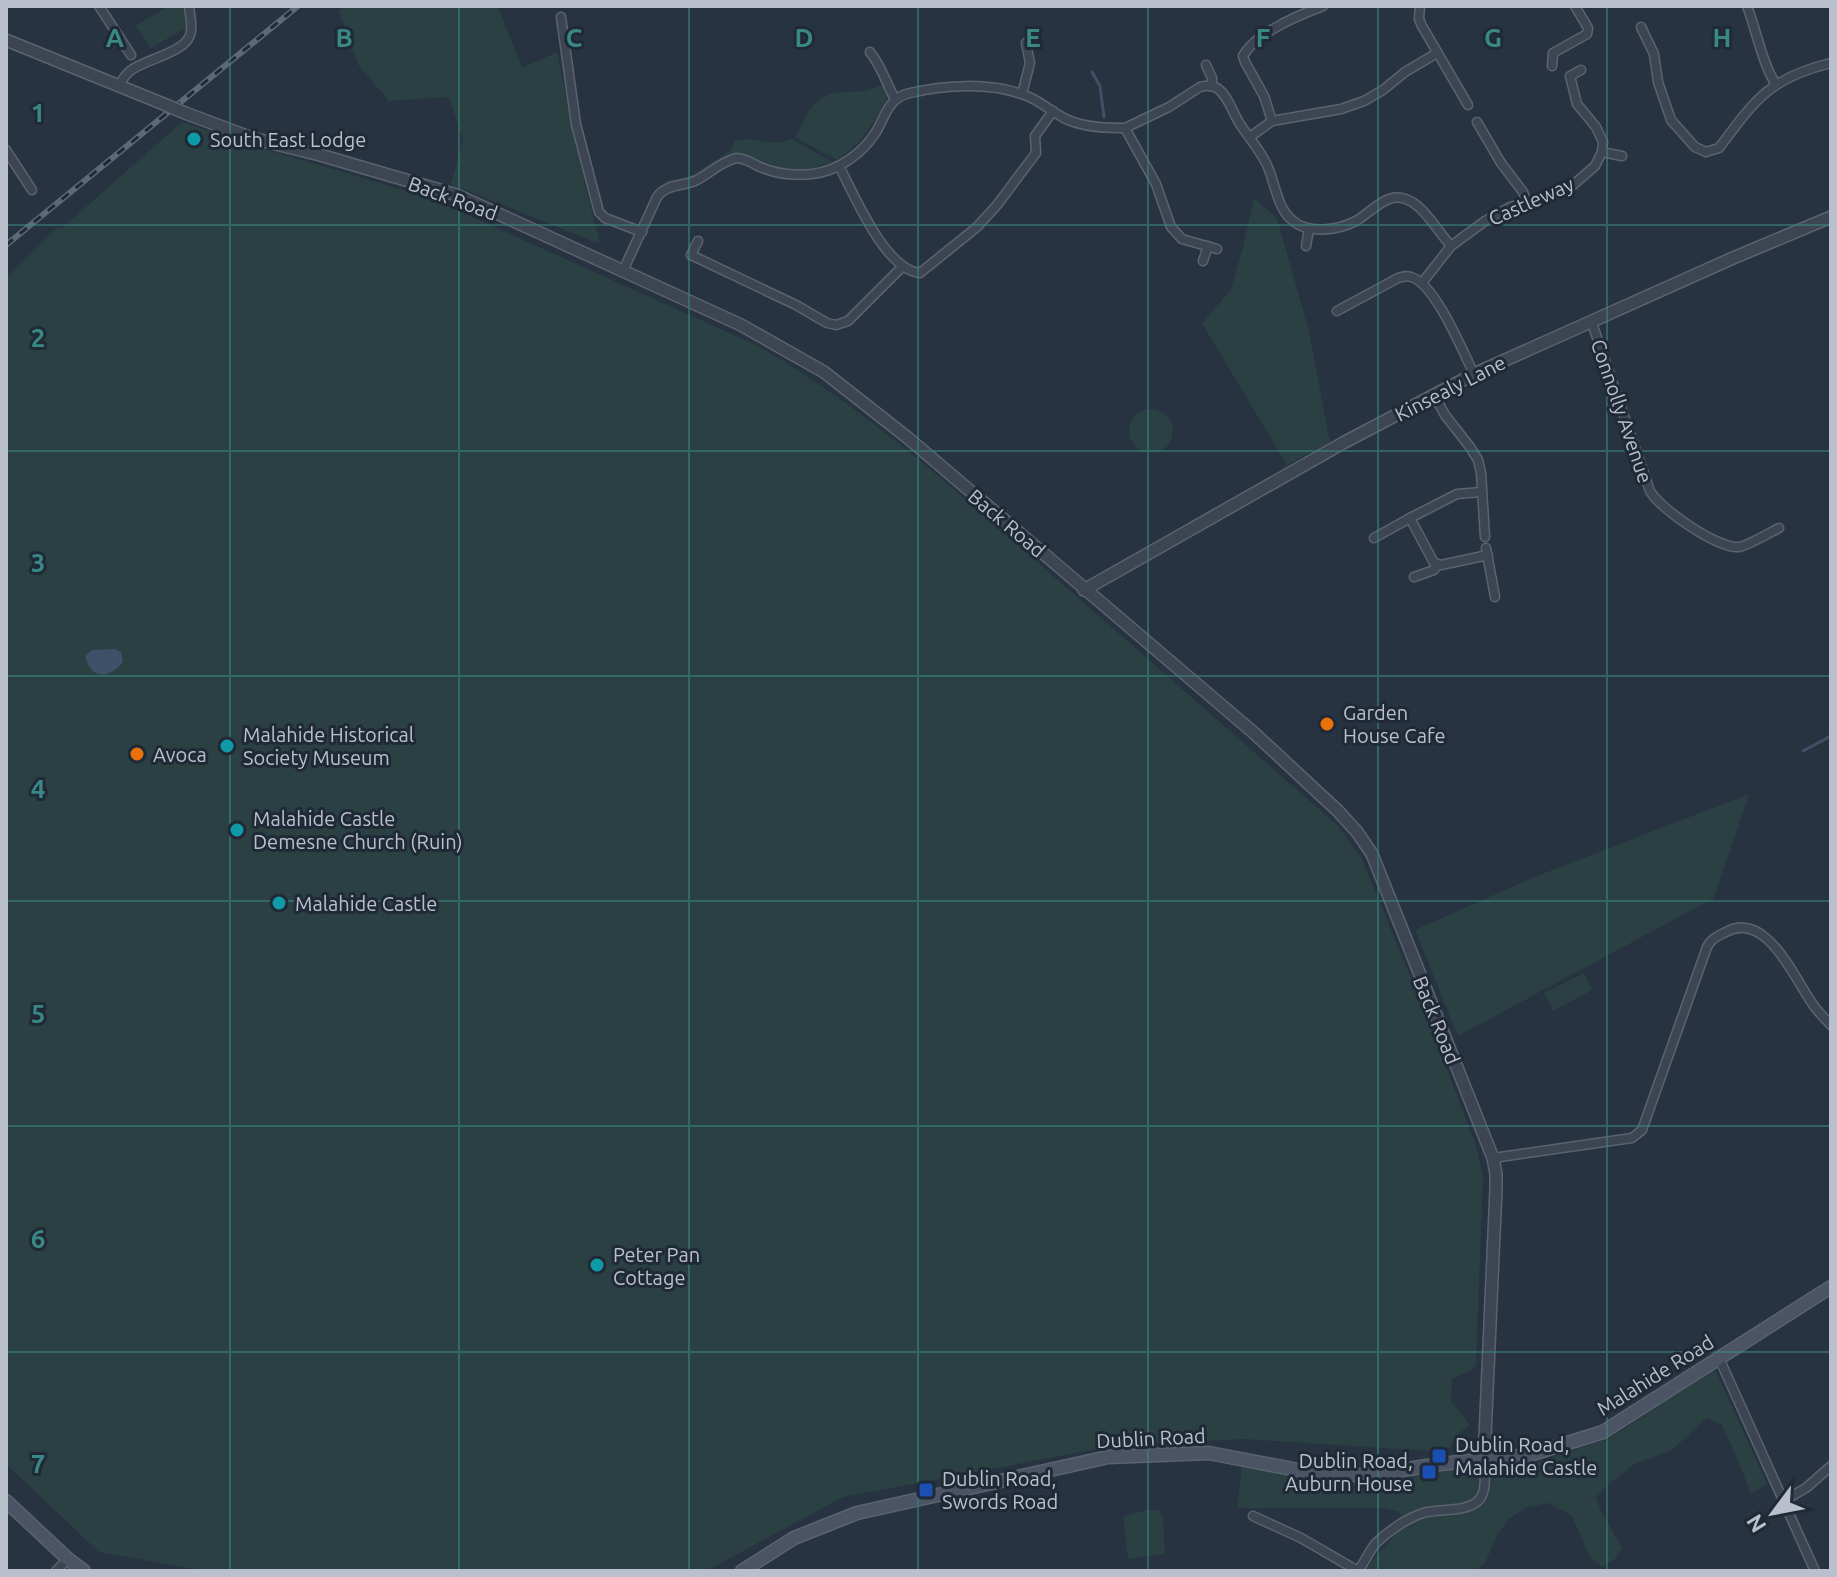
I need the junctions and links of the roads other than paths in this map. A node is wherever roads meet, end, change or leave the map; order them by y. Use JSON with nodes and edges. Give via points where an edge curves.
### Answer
{"nodes":[{"id":1,"x":99,"y":6,"type":"edge"},
{"id":2,"x":189,"y":6,"type":"edge"},
{"id":3,"x":1323,"y":6,"type":"edge"},
{"id":4,"x":1420,"y":6,"type":"edge"},
{"id":5,"x":1575,"y":6,"type":"edge"},
{"id":6,"x":1747,"y":6,"type":"edge"},
{"id":7,"x":561,"y":17,"type":"dead end"},
{"id":8,"x":1641,"y":27,"type":"dead end"},
{"id":9,"x":6,"y":40,"type":"edge"},
{"id":10,"x":1026,"y":43,"type":"dead end"},
{"id":11,"x":870,"y":52,"type":"dead end"},
{"id":12,"x":1437,"y":53,"type":"junction"},
{"id":13,"x":131,"y":55,"type":"dead end"},
{"id":14,"x":1831,"y":63,"type":"edge"},
{"id":15,"x":1206,"y":65,"type":"dead end"},
{"id":16,"x":1552,"y":66,"type":"dead end"},
{"id":17,"x":1581,"y":70,"type":"dead end"},
{"id":18,"x":1776,"y":85,"type":"junction"},
{"id":19,"x":119,"y":86,"type":"junction"},
{"id":20,"x":1212,"y":86,"type":"junction"},
{"id":21,"x":1022,"y":94,"type":"junction"},
{"id":22,"x":895,"y":99,"type":"junction"},
{"id":23,"x":1468,"y":105,"type":"dead end"},
{"id":24,"x":1053,"y":111,"type":"junction"},
{"id":25,"x":1272,"y":121,"type":"junction"},
{"id":26,"x":1477,"y":122,"type":"dead end"},
{"id":27,"x":1125,"y":128,"type":"junction"},
{"id":28,"x":1250,"y":137,"type":"junction"},
{"id":29,"x":6,"y":150,"type":"edge"},
{"id":30,"x":1602,"y":152,"type":"junction"},
{"id":31,"x":1622,"y":156,"type":"dead end"},
{"id":32,"x":839,"y":166,"type":"junction"},
{"id":33,"x":32,"y":190,"type":"dead end"},
{"id":34,"x":1527,"y":203,"type":"junction"},
{"id":35,"x":1831,"y":217,"type":"edge"},
{"id":36,"x":1309,"y":229,"type":"junction"},
{"id":37,"x":642,"y":232,"type":"junction"},
{"id":38,"x":698,"y":241,"type":"dead end"},
{"id":39,"x":1306,"y":246,"type":"dead end"},
{"id":40,"x":1451,"y":246,"type":"junction"},
{"id":41,"x":1203,"y":261,"type":"dead end"},
{"id":42,"x":903,"y":266,"type":"junction"},
{"id":43,"x":623,"y":271,"type":"junction"},
{"id":44,"x":1422,"y":283,"type":"junction"},
{"id":45,"x":1337,"y":311,"type":"dead end"},
{"id":46,"x":1592,"y":323,"type":"junction"},
{"id":47,"x":1474,"y":374,"type":"junction"},
{"id":48,"x":1434,"y":395,"type":"junction"},
{"id":49,"x":1481,"y":492,"type":"junction"},
{"id":50,"x":1410,"y":518,"type":"junction"},
{"id":51,"x":1779,"y":528,"type":"dead end"},
{"id":52,"x":1485,"y":537,"type":"dead end"},
{"id":53,"x":1374,"y":538,"type":"dead end"},
{"id":54,"x":1438,"y":564,"type":"junction"},
{"id":55,"x":1414,"y":577,"type":"dead end"},
{"id":56,"x":1084,"y":590,"type":"junction"},
{"id":57,"x":1495,"y":597,"type":"dead end"},
{"id":58,"x":1831,"y":1025,"type":"edge"},
{"id":59,"x":1493,"y":1158,"type":"junction"},
{"id":60,"x":1831,"y":1287,"type":"edge"},
{"id":61,"x":1719,"y":1358,"type":"junction"},
{"id":62,"x":1484,"y":1459,"type":"junction"},
{"id":63,"x":1831,"y":1466,"type":"edge"},
{"id":64,"x":6,"y":1501,"type":"edge"},
{"id":65,"x":1783,"y":1501,"type":"junction"},
{"id":66,"x":1253,"y":1516,"type":"dead end"},
{"id":67,"x":68,"y":1559,"type":"junction"},
{"id":68,"x":56,"y":1571,"type":"edge"},
{"id":69,"x":84,"y":1571,"type":"edge"},
{"id":70,"x":742,"y":1571,"type":"edge"},
{"id":71,"x":1815,"y":1571,"type":"edge"}],
"edges":[{"from":1,"to":13,"type":"street"},
{"from":2,"to":19,"type":"street","via":[[187,43],[133,68]]},
{"from":3,"to":25,"type":"street","via":[[1271,32],[1243,56]]},
{"from":4,"to":12,"type":"street","via":[[1419,19]]},
{"from":5,"to":16,"type":"street","via":[[1587,34],[1553,53]]},
{"from":6,"to":18,"type":"street"},
{"from":7,"to":37,"type":"street","via":[[576,124],[599,212]]},
{"from":8,"to":18,"type":"street","via":[[1671,120],[1706,152],[1719,148],[1743,114]]},
{"from":9,"to":19,"type":"street","name":"Back Road"},
{"from":10,"to":21,"type":"street","via":[[1030,63]]},
{"from":11,"to":22,"type":"street"},
{"from":12,"to":23,"type":"street"},
{"from":12,"to":25,"type":"street","via":[[1364,101]]},
{"from":14,"to":18,"type":"street"},
{"from":15,"to":20,"type":"street"},
{"from":17,"to":30,"type":"street","via":[[1570,76],[1577,104],[1596,127]]},
{"from":19,"to":43,"type":"street","name":"Back Road","bridge":true,"via":[[252,138],[457,195]]},
{"from":20,"to":27,"type":"street","via":[[1200,87]]},
{"from":20,"to":28,"type":"street","via":[[1223,93]]},
{"from":21,"to":22,"type":"street","via":[[973,86]]},
{"from":21,"to":24,"type":"street"},
{"from":22,"to":32,"type":"street","via":[[870,140]]},
{"from":24,"to":27,"type":"street","via":[[1082,125]]},
{"from":24,"to":42,"type":"street","via":[[1035,136],[1036,153],[983,221],[924,271]]},
{"from":25,"to":28,"type":"street"},
{"from":26,"to":34,"type":"street"},
{"from":27,"to":41,"type":"street","via":[[1156,184],[1171,227],[1182,239],[1212,247]]},
{"from":28,"to":36,"type":"street","via":[[1285,213]]},
{"from":29,"to":33,"type":"street"},
{"from":30,"to":31,"type":"street"},
{"from":30,"to":34,"type":"street","name":"Castleway","via":[[1573,185]]},
{"from":32,"to":37,"type":"street","via":[[795,174],[741,157],[731,159],[696,180],[660,192]]},
{"from":32,"to":42,"type":"street","via":[[876,237]]},
{"from":34,"to":40,"type":"street","name":"Castleway","via":[[1485,221]]},
{"from":35,"to":46,"type":"street","name":"Kinsealy Lane"},
{"from":36,"to":39,"type":"street"},
{"from":36,"to":40,"type":"street","via":[[1355,221],[1395,198],[1416,204]]},
{"from":37,"to":43,"type":"street"},
{"from":38,"to":42,"type":"street","via":[[691,255],[836,325],[848,321]]},
{"from":40,"to":44,"type":"street","name":"Castleway"},
{"from":43,"to":56,"type":"street","name":"Back Road","via":[[741,325],[824,372]]},
{"from":44,"to":45,"type":"street","via":[[1398,278]]},
{"from":44,"to":47,"type":"street"},
{"from":46,"to":47,"type":"street","name":"Kinsealy Lane"},
{"from":46,"to":51,"type":"street","name":"Connolly Avenue","via":[[1655,500],[1689,527],[1724,544],[1740,547]]},
{"from":47,"to":48,"type":"street","name":"Kinsealy Lane"},
{"from":48,"to":49,"type":"street","via":[[1478,460]]},
{"from":48,"to":56,"type":"street","name":"Kinsealy Lane"},
{"from":49,"to":50,"type":"street","via":[[1457,494]]},
{"from":49,"to":52,"type":"street"},
{"from":50,"to":53,"type":"street"},
{"from":50,"to":54,"type":"street"},
{"from":54,"to":55,"type":"street"},
{"from":54,"to":57,"type":"street","via":[[1487,552]]},
{"from":56,"to":59,"type":"street","name":"Back Road","via":[[1262,741],[1357,832],[1372,854]]},
{"from":58,"to":59,"type":"street","via":[[1761,933],[1732,928],[1707,947],[1642,1130],[1632,1138]]},
{"from":59,"to":62,"type":"street","name":"Back Road"},
{"from":60,"to":61,"type":"main road","name":"Malahide Road"},
{"from":61,"to":62,"type":"main road","name":"Malahide Road","via":[[1603,1432],[1529,1455]]},
{"from":61,"to":65,"type":"street"},
{"from":62,"to":66,"type":"street","via":[[1481,1499],[1423,1513],[1398,1527],[1375,1545],[1358,1571]]},
{"from":62,"to":70,"type":"main road","name":"Dublin Road","via":[[1370,1475],[1324,1475],[1209,1453],[1108,1457],[857,1513],[794,1538]]},
{"from":63,"to":65,"type":"street"},
{"from":64,"to":67,"type":"main road"},
{"from":65,"to":71,"type":"street"},
{"from":67,"to":68,"type":"street"},
{"from":67,"to":69,"type":"main road"}]}
